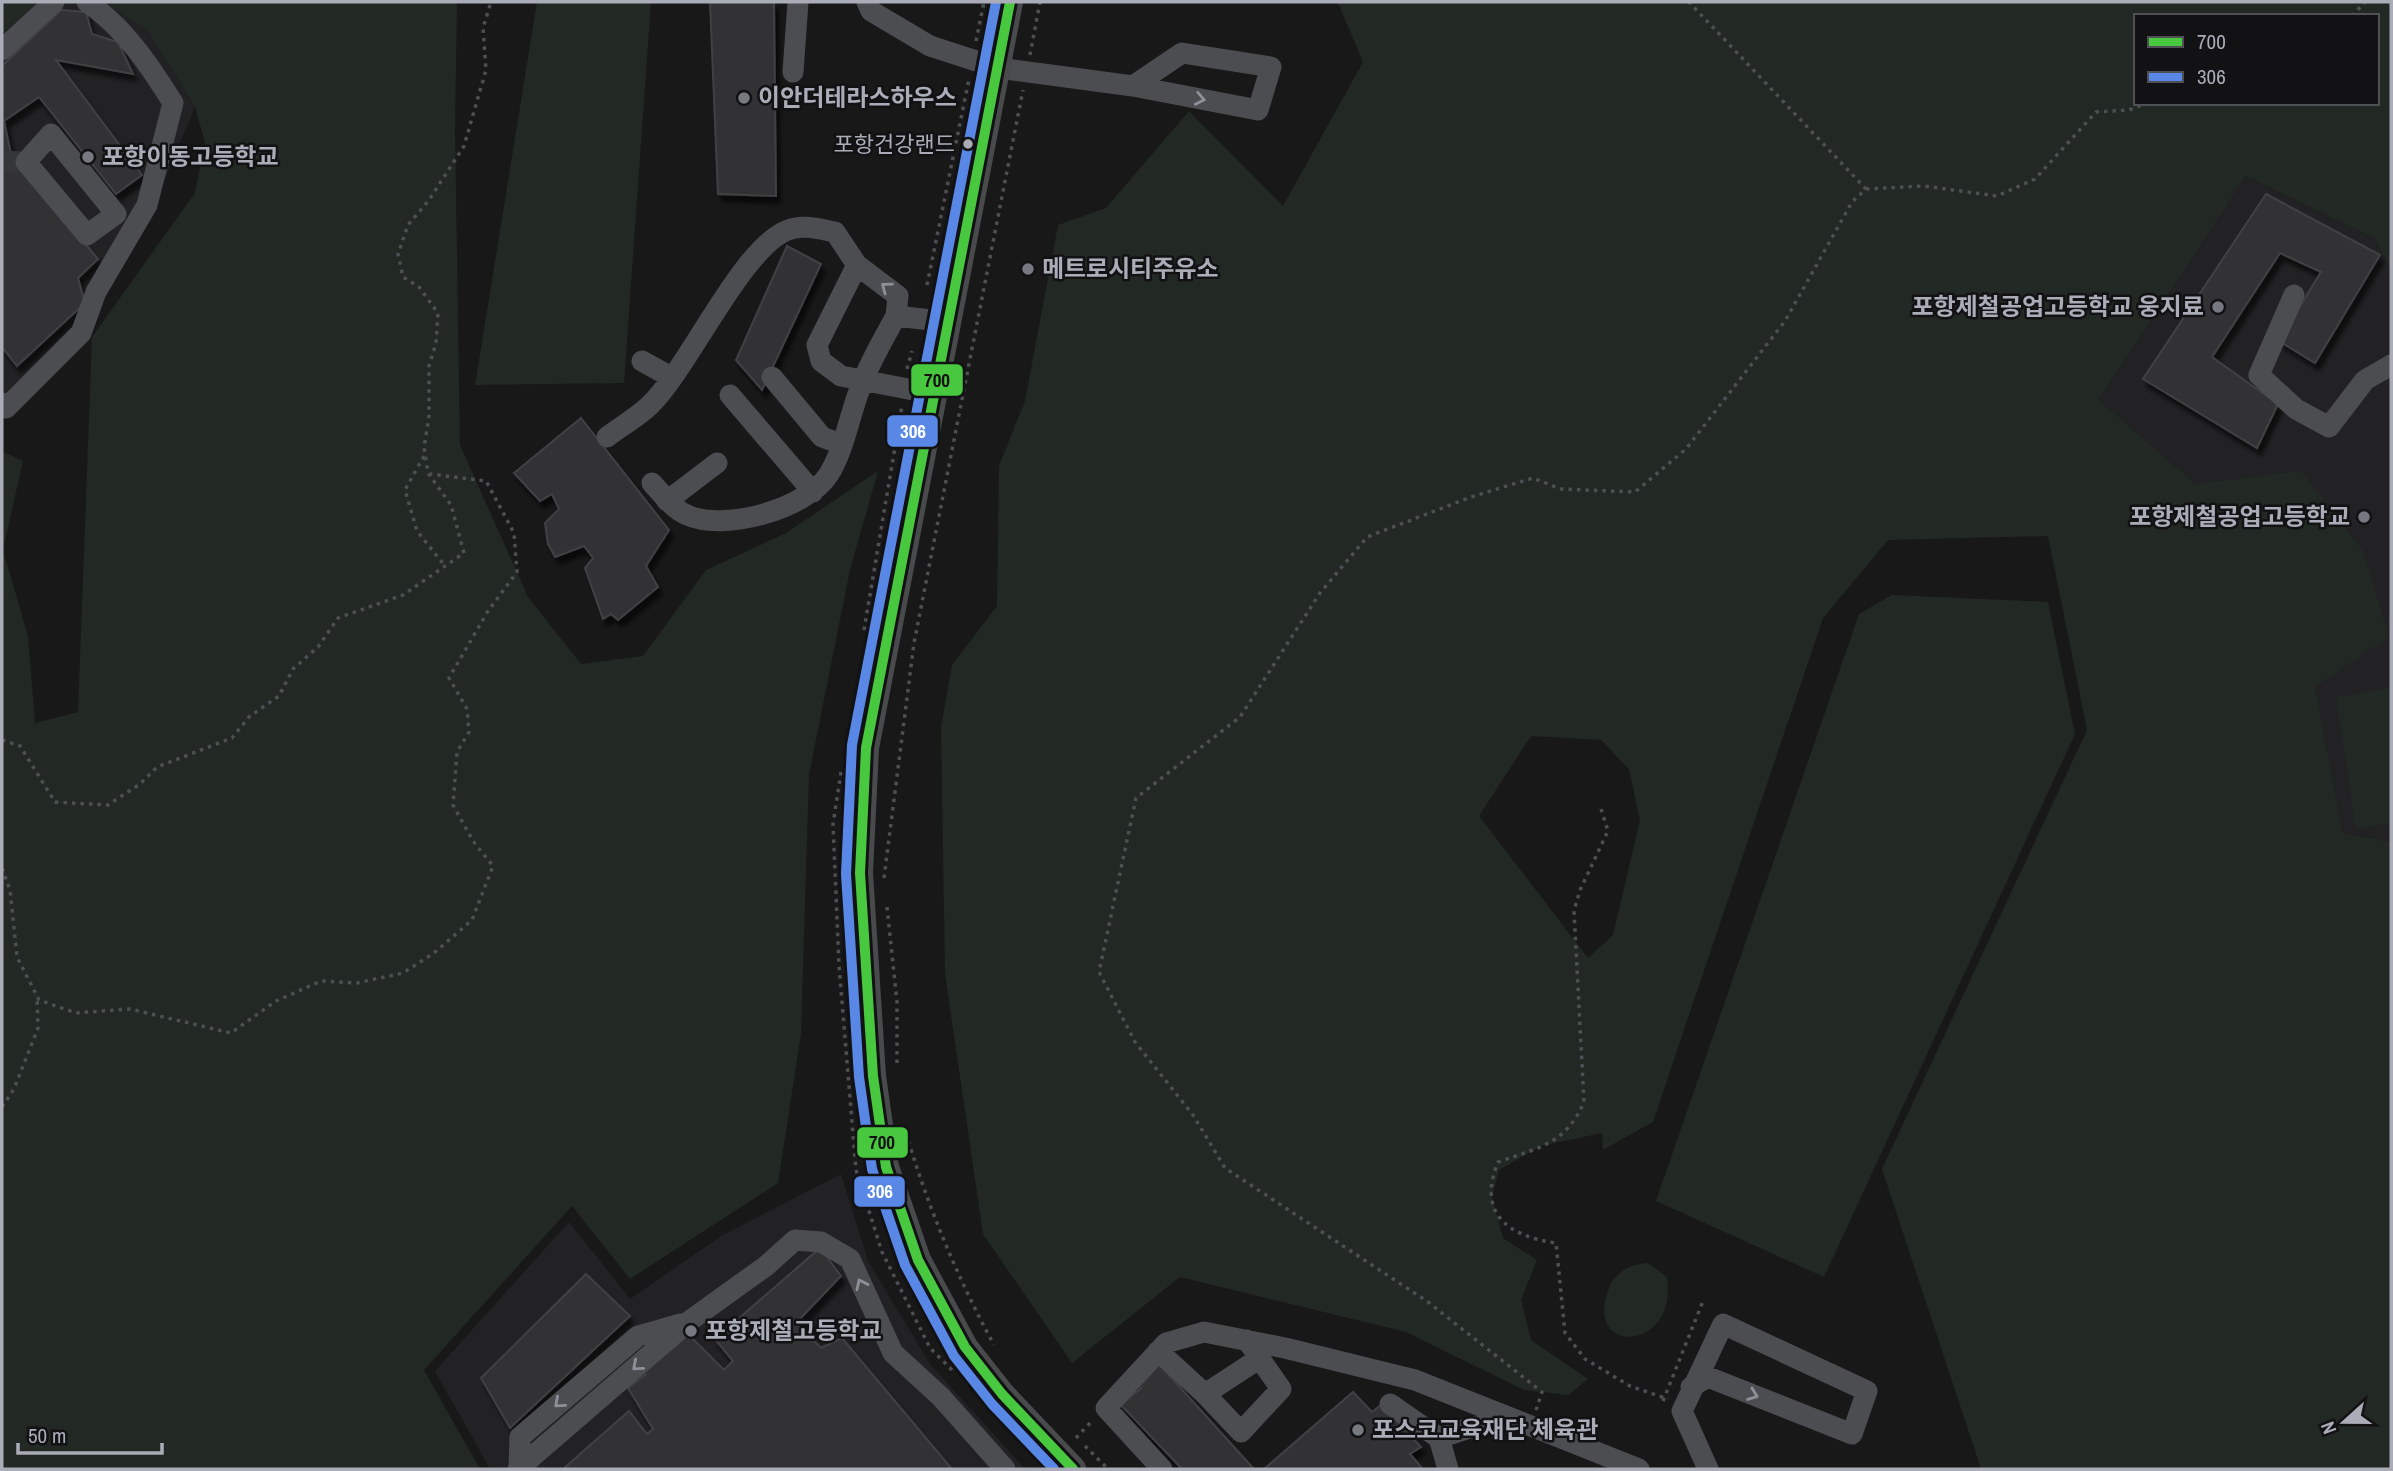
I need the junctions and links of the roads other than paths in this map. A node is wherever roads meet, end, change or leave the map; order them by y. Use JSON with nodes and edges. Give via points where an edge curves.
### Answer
{"nodes":[{"id":1,"x":54,"y":2,"type":"edge"},
{"id":2,"x":87,"y":2,"type":"edge"},
{"id":3,"x":798,"y":2,"type":"edge"},
{"id":4,"x":867,"y":2,"type":"edge"},
{"id":5,"x":1010,"y":2,"type":"edge"},
{"id":6,"x":2,"y":50,"type":"edge"},
{"id":7,"x":998,"y":68,"type":"junction"},
{"id":8,"x":793,"y":72,"type":"dead end"},
{"id":9,"x":1133,"y":86,"type":"junction"},
{"id":10,"x":26,"y":162,"type":"joint"},
{"id":11,"x":857,"y":265,"type":"junction"},
{"id":12,"x":2294,"y":295,"type":"dead end"},
{"id":13,"x":896,"y":316,"type":"junction"},
{"id":14,"x":948,"y":322,"type":"junction"},
{"id":15,"x":642,"y":361,"type":"dead end"},
{"id":16,"x":2391,"y":365,"type":"edge"},
{"id":17,"x":671,"y":377,"type":"junction"},
{"id":18,"x":772,"y":377,"type":"dead end"},
{"id":19,"x":862,"y":381,"type":"junction"},
{"id":20,"x":934,"y":394,"type":"junction"},
{"id":21,"x":730,"y":396,"type":"dead end"},
{"id":22,"x":2,"y":403,"type":"edge"},
{"id":23,"x":607,"y":436,"type":"dead end"},
{"id":24,"x":841,"y":443,"type":"junction"},
{"id":25,"x":717,"y":463,"type":"dead end"},
{"id":26,"x":652,"y":483,"type":"dead end"},
{"id":27,"x":813,"y":492,"type":"junction"},
{"id":28,"x":667,"y":500,"type":"junction"},
{"id":29,"x":1247,"y":1340,"type":"junction"},
{"id":30,"x":1158,"y":1351,"type":"junction"},
{"id":31,"x":1259,"y":1358,"type":"junction"},
{"id":32,"x":1205,"y":1394,"type":"junction"},
{"id":33,"x":1688,"y":1395,"type":"junction"},
{"id":34,"x":1390,"y":1404,"type":"dead end"},
{"id":35,"x":1506,"y":1416,"type":"junction"},
{"id":36,"x":1439,"y":1438,"type":"junction"},
{"id":37,"x":519,"y":1469,"type":"edge"},
{"id":38,"x":1005,"y":1469,"type":"edge"},
{"id":39,"x":1073,"y":1469,"type":"edge"},
{"id":40,"x":1162,"y":1469,"type":"edge"},
{"id":41,"x":1448,"y":1469,"type":"edge"},
{"id":42,"x":1639,"y":1469,"type":"edge"},
{"id":43,"x":1708,"y":1469,"type":"edge"}],
"edges":[{"from":1,"to":6,"type":"street"},
{"from":2,"to":22,"type":"street","via":[[102,12],[147,62],[173,103],[147,205],[96,292],[81,332],[6,408]]},
{"from":3,"to":8,"type":"street"},
{"from":4,"to":7,"type":"street","via":[[871,11],[930,46]]},
{"from":5,"to":7,"type":"main road"},
{"from":7,"to":9,"type":"street"},
{"from":7,"to":14,"type":"main road"},
{"from":9,"to":9,"type":"street","one_way":true,"via":[[1258,110],[1270,67],[1182,53]]},
{"from":10,"to":10,"type":"street","via":[[51,134],[116,214],[87,235]]},
{"from":13,"to":11,"type":"street","one_way":true,"via":[[898,296]]},
{"from":11,"to":17,"type":"street","via":[[835,232],[809,227],[787,230],[757,251]]},
{"from":11,"to":19,"type":"street","via":[[817,345],[821,361],[841,376]]},
{"from":12,"to":16,"type":"street","via":[[2259,376],[2296,409],[2329,427],[2365,380]]},
{"from":13,"to":14,"type":"street"},
{"from":13,"to":19,"type":"street"},
{"from":14,"to":20,"type":"main road"},
{"from":15,"to":17,"type":"street"},
{"from":17,"to":23,"type":"street","via":[[650,405]]},
{"from":18,"to":24,"type":"street","via":[[822,437]]},
{"from":19,"to":20,"type":"street"},
{"from":19,"to":24,"type":"street"},
{"from":20,"to":39,"type":"main road","via":[[866,748],[860,873],[876,1098],[886,1167],[910,1240],[940,1306],[975,1363]]},
{"from":21,"to":27,"type":"street"},
{"from":24,"to":27,"type":"street","via":[[829,474]]},
{"from":25,"to":28,"type":"street"},
{"from":26,"to":28,"type":"street"},
{"from":27,"to":28,"type":"street","via":[[743,520],[704,521],[686,515]]},
{"from":29,"to":30,"type":"street","via":[[1204,1332],[1166,1343]]},
{"from":29,"to":31,"type":"street"},
{"from":29,"to":35,"type":"street","via":[[1415,1381]]},
{"from":30,"to":32,"type":"street"},
{"from":30,"to":40,"type":"street","via":[[1106,1408]]},
{"from":31,"to":32,"type":"street"},
{"from":31,"to":32,"type":"street","via":[[1281,1389],[1241,1432]]},
{"from":33,"to":33,"type":"street","one_way":true,"via":[[1708,1377],[1852,1434],[1867,1391],[1723,1324]]},
{"from":33,"to":43,"type":"street","via":[[1685,1419]]},
{"from":34,"to":36,"type":"street"},
{"from":35,"to":36,"type":"street"},
{"from":35,"to":42,"type":"street"},
{"from":36,"to":41,"type":"street"},
{"from":38,"to":37,"type":"street","one_way":true,"via":[[924,1380],[893,1353],[850,1259],[821,1242],[795,1240],[688,1322]]}]}
